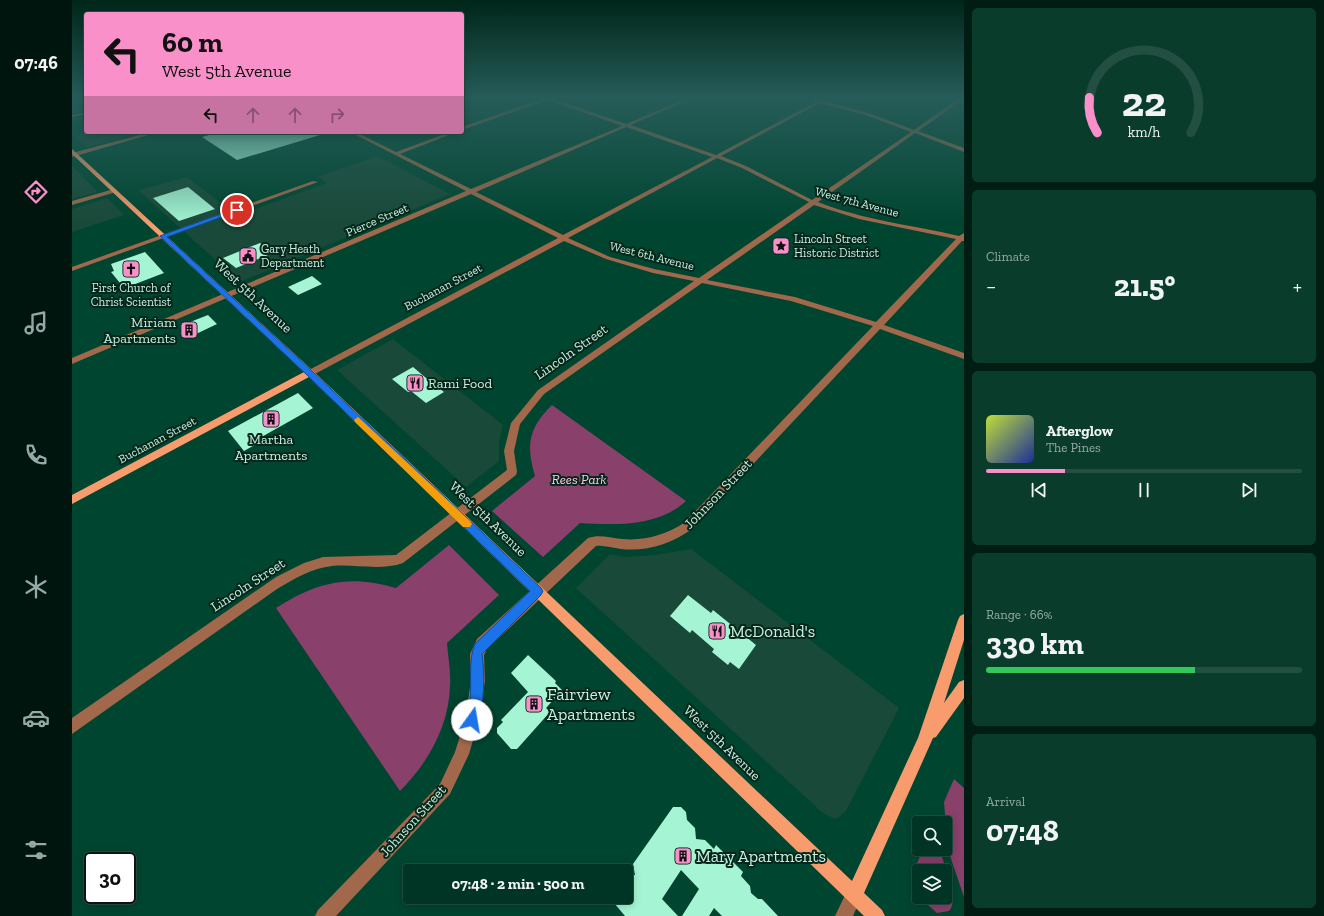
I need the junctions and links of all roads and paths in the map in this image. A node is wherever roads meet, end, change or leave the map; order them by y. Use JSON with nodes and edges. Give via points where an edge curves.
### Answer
{"nodes":[{"id":1,"x":122,"y":141,"type":"edge"},
{"id":2,"x":369,"y":141,"type":"edge"},
{"id":3,"x":431,"y":141,"type":"edge"},
{"id":4,"x":591,"y":141,"type":"edge"},
{"id":5,"x":668,"y":141,"type":"edge"},
{"id":6,"x":746,"y":141,"type":"edge"},
{"id":7,"x":901,"y":141,"type":"edge"},
{"id":8,"x":938,"y":141,"type":"edge"},
{"id":9,"x":964,"y":150,"type":"edge"},
{"id":10,"x":73,"y":153,"type":"edge"},
{"id":11,"x":395,"y":154,"type":"junction"},
{"id":12,"x":715,"y":157,"type":"junction"},
{"id":13,"x":315,"y":182,"type":"dead end"},
{"id":14,"x":114,"y":191,"type":"junction"},
{"id":15,"x":471,"y":192,"type":"junction"},
{"id":16,"x":813,"y":202,"type":"junction"},
{"id":17,"x":72,"y":204,"type":"edge"},
{"id":18,"x":163,"y":236,"type":"junction"},
{"id":19,"x":963,"y":237,"type":"edge"},
{"id":20,"x":562,"y":238,"type":"junction"},
{"id":21,"x":72,"y":269,"type":"edge"},
{"id":22,"x":701,"y":281,"type":"junction"},
{"id":23,"x":226,"y":296,"type":"junction"},
{"id":24,"x":878,"y":325,"type":"junction"},
{"id":25,"x":964,"y":356,"type":"edge"},
{"id":26,"x":72,"y":362,"type":"edge"},
{"id":27,"x":310,"y":373,"type":"junction"},
{"id":28,"x":72,"y":500,"type":"edge"},
{"id":29,"x":457,"y":514,"type":"junction"},
{"id":30,"x":537,"y":591,"type":"junction"},
{"id":31,"x":964,"y":620,"type":"edge"},
{"id":32,"x":964,"y":687,"type":"edge"},
{"id":33,"x":72,"y":727,"type":"edge"},
{"id":34,"x":925,"y":740,"type":"junction"},
{"id":35,"x":854,"y":895,"type":"junction"},
{"id":36,"x":324,"y":916,"type":"edge"},
{"id":37,"x":844,"y":916,"type":"edge"},
{"id":38,"x":876,"y":916,"type":"edge"}],
"edges":[{"from":1,"to":10,"type":"street"},
{"from":2,"to":11,"type":"street","name":"West 6th Avenue"},
{"from":3,"to":11,"type":"street"},
{"from":4,"to":15,"type":"street","name":"Pierce Street"},
{"from":5,"to":12,"type":"street","name":"West 7th Avenue"},
{"from":6,"to":12,"type":"street","name":"Buchanan Street"},
{"from":7,"to":16,"type":"street","name":"Lincoln Street"},
{"from":8,"to":9,"type":"street"},
{"from":10,"to":14,"type":"main road","name":"West 5th Avenue"},
{"from":11,"to":15,"type":"street","name":"West 6th Avenue"},
{"from":12,"to":16,"type":"street","name":"West 7th Avenue","via":[[747,169],[790,193]]},
{"from":12,"to":20,"type":"street","name":"Buchanan Street"},
{"from":13,"to":18,"type":"street"},
{"from":14,"to":17,"type":"street"},
{"from":14,"to":18,"type":"main road","name":"West 5th Avenue"},
{"from":15,"to":20,"type":"street","name":"West 6th Avenue"},
{"from":15,"to":23,"type":"street","name":"Pierce Street"},
{"from":16,"to":19,"type":"street","name":"West 7th Avenue","via":[[842,212]]},
{"from":16,"to":22,"type":"street","name":"Lincoln Street"},
{"from":18,"to":21,"type":"street"},
{"from":18,"to":23,"type":"main road","name":"West 5th Avenue"},
{"from":19,"to":24,"type":"street","name":"Johnson Street"},
{"from":20,"to":22,"type":"street","name":"West 6th Avenue","via":[[621,263]]},
{"from":20,"to":27,"type":"street","name":"Buchanan Street"},
{"from":22,"to":24,"type":"street","name":"West 6th Avenue","via":[[792,299]]},
{"from":22,"to":29,"type":"street","name":"Lincoln Street","via":[[541,392],[516,423],[509,451],[512,472]]},
{"from":23,"to":26,"type":"street","name":"Pierce Street"},
{"from":23,"to":27,"type":"main road","name":"West 5th Avenue"},
{"from":24,"to":25,"type":"street","name":"West 6th Avenue"},
{"from":24,"to":30,"type":"street","name":"Johnson Street","via":[[688,526],[679,533],[652,542],[630,545],[600,540],[592,542]]},
{"from":27,"to":28,"type":"main road","name":"Buchanan Street"},
{"from":27,"to":29,"type":"main road","name":"West 5th Avenue"},
{"from":29,"to":30,"type":"main road","name":"West 5th Avenue"},
{"from":29,"to":33,"type":"street","name":"Lincoln Street","via":[[394,561],[328,561],[286,578]]},
{"from":30,"to":35,"type":"main road","name":"West 5th Avenue"},
{"from":30,"to":36,"type":"street","name":"Johnson Street","via":[[482,644],[476,654],[478,681],[472,720],[462,754],[445,789]]},
{"from":31,"to":34,"type":"main road"},
{"from":32,"to":34,"type":"main road"},
{"from":34,"to":35,"type":"main road"},
{"from":35,"to":37,"type":"street"},
{"from":35,"to":38,"type":"main road","name":"West 5th Avenue"}]}
